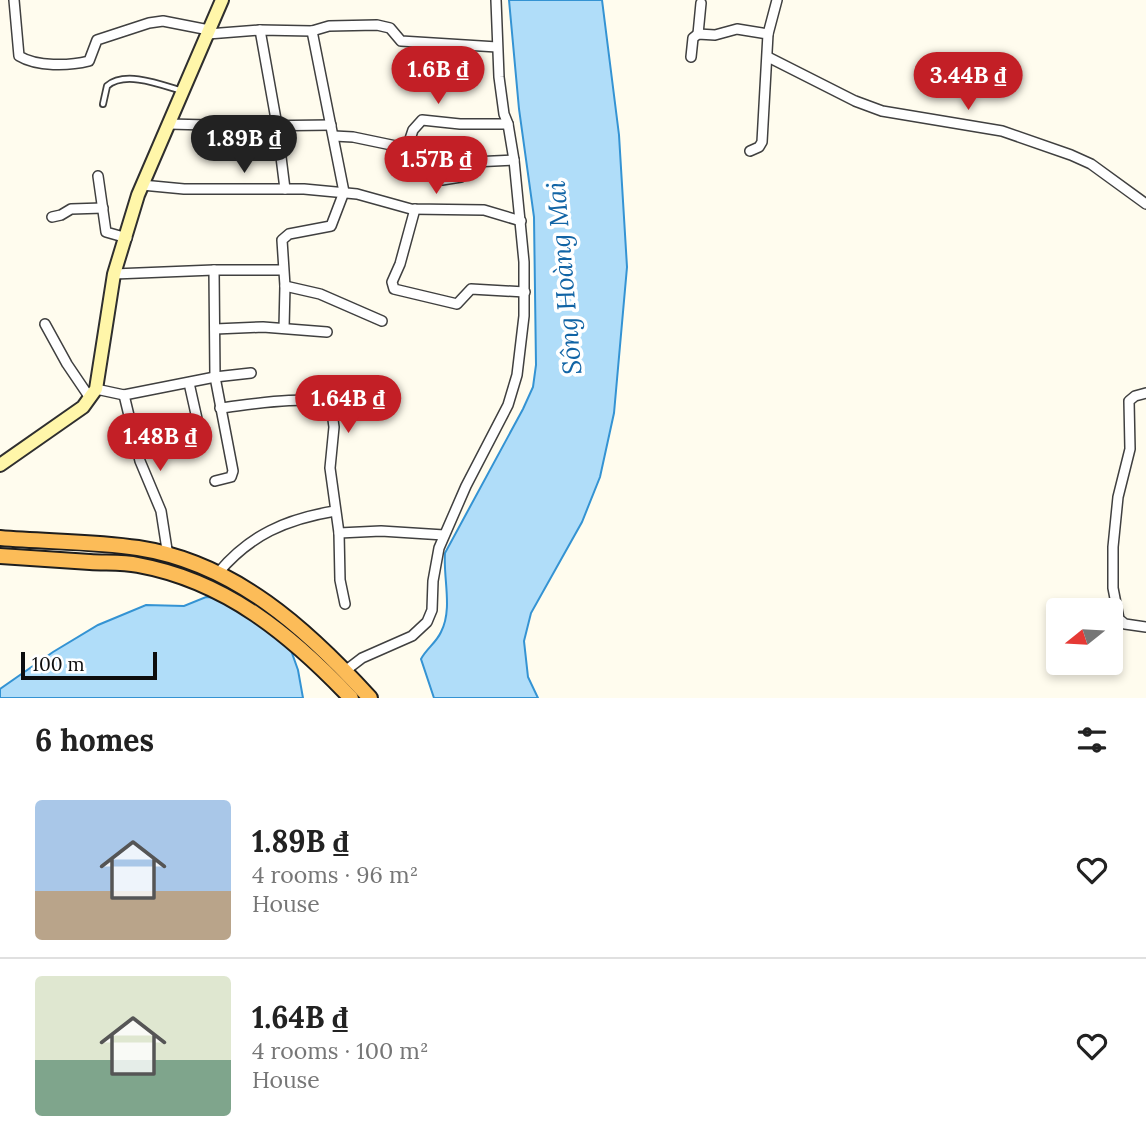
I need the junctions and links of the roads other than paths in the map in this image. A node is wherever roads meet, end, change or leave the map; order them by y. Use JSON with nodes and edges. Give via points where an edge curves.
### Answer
{"nodes":[{"id":1,"x":14,"y":0,"type":"edge"},
{"id":2,"x":222,"y":0,"type":"edge"},
{"id":3,"x":496,"y":0,"type":"edge"},
{"id":4,"x":777,"y":0,"type":"edge"},
{"id":5,"x":701,"y":3,"type":"dead end"},
{"id":6,"x":260,"y":30,"type":"junction"},
{"id":7,"x":312,"y":31,"type":"junction"},
{"id":8,"x":208,"y":32,"type":"junction"},
{"id":9,"x":698,"y":34,"type":"junction"},
{"id":10,"x":768,"y":34,"type":"junction"},
{"id":11,"x":497,"y":47,"type":"junction"},
{"id":12,"x":691,"y":57,"type":"dead end"},
{"id":13,"x":768,"y":57,"type":"junction"},
{"id":14,"x":183,"y":91,"type":"junction"},
{"id":15,"x":103,"y":104,"type":"dead end"},
{"id":16,"x":169,"y":124,"type":"junction"},
{"id":17,"x":508,"y":124,"type":"junction"},
{"id":18,"x":277,"y":125,"type":"junction"},
{"id":19,"x":331,"y":125,"type":"junction"},
{"id":20,"x":334,"y":136,"type":"junction"},
{"id":21,"x":407,"y":148,"type":"junction"},
{"id":22,"x":750,"y":151,"type":"dead end"},
{"id":23,"x":514,"y":160,"type":"junction"},
{"id":24,"x":467,"y":162,"type":"junction"},
{"id":25,"x":98,"y":176,"type":"dead end"},
{"id":26,"x":442,"y":180,"type":"dead end"},
{"id":27,"x":142,"y":185,"type":"junction"},
{"id":28,"x":285,"y":190,"type":"junction"},
{"id":29,"x":344,"y":192,"type":"junction"},
{"id":30,"x":1146,"y":204,"type":"edge"},
{"id":31,"x":103,"y":208,"type":"junction"},
{"id":32,"x":415,"y":209,"type":"junction"},
{"id":33,"x":52,"y":217,"type":"dead end"},
{"id":34,"x":521,"y":221,"type":"junction"},
{"id":35,"x":127,"y":238,"type":"junction"},
{"id":36,"x":214,"y":270,"type":"junction"},
{"id":37,"x":282,"y":270,"type":"junction"},
{"id":38,"x":114,"y":274,"type":"junction"},
{"id":39,"x":285,"y":286,"type":"junction"},
{"id":40,"x":525,"y":292,"type":"junction"},
{"id":41,"x":382,"y":321,"type":"dead end"},
{"id":42,"x":45,"y":324,"type":"dead end"},
{"id":43,"x":284,"y":328,"type":"junction"},
{"id":44,"x":215,"y":329,"type":"junction"},
{"id":45,"x":327,"y":332,"type":"dead end"},
{"id":46,"x":251,"y":373,"type":"dead end"},
{"id":47,"x":215,"y":377,"type":"junction"},
{"id":48,"x":189,"y":383,"type":"junction"},
{"id":49,"x":1146,"y":393,"type":"edge"},
{"id":50,"x":93,"y":394,"type":"junction"},
{"id":51,"x":124,"y":395,"type":"junction"},
{"id":52,"x":220,"y":408,"type":"junction"},
{"id":53,"x":202,"y":441,"type":"dead end"},
{"id":54,"x":0,"y":465,"type":"edge"},
{"id":55,"x":215,"y":481,"type":"dead end"},
{"id":56,"x":335,"y":511,"type":"junction"},
{"id":57,"x":339,"y":533,"type":"junction"},
{"id":58,"x":444,"y":535,"type":"junction"},
{"id":59,"x":0,"y":538,"type":"edge"},
{"id":60,"x":0,"y":556,"type":"edge"},
{"id":61,"x":168,"y":556,"type":"junction"},
{"id":62,"x":218,"y":573,"type":"junction"},
{"id":63,"x":345,"y":604,"type":"dead end"},
{"id":64,"x":1146,"y":627,"type":"edge"},
{"id":65,"x":345,"y":671,"type":"junction"},
{"id":66,"x":351,"y":698,"type":"edge"},
{"id":67,"x":370,"y":698,"type":"edge"}],
"edges":[{"from":1,"to":8,"type":"street","via":[[19,56],[35,61],[87,62],[97,40],[157,22]]},
{"from":2,"to":8,"type":"main road"},
{"from":3,"to":11,"type":"street"},
{"from":4,"to":10,"type":"street"},
{"from":5,"to":9,"type":"street"},
{"from":6,"to":7,"type":"street"},
{"from":6,"to":8,"type":"street"},
{"from":6,"to":18,"type":"street"},
{"from":7,"to":11,"type":"street","via":[[377,25],[390,28],[401,41]]},
{"from":7,"to":19,"type":"street"},
{"from":8,"to":14,"type":"main road"},
{"from":9,"to":10,"type":"street","via":[[737,29]]},
{"from":9,"to":12,"type":"street","via":[[693,38]]},
{"from":10,"to":13,"type":"street"},
{"from":11,"to":17,"type":"street"},
{"from":13,"to":22,"type":"street","via":[[762,142]]},
{"from":13,"to":30,"type":"street","via":[[869,107],[1002,131],[1071,155]]},
{"from":14,"to":15,"type":"lane","via":[[117,80],[107,86]]},
{"from":14,"to":16,"type":"main road"},
{"from":16,"to":18,"type":"street"},
{"from":16,"to":27,"type":"main road"},
{"from":17,"to":21,"type":"street","via":[[422,120]]},
{"from":17,"to":23,"type":"street"},
{"from":18,"to":19,"type":"street"},
{"from":18,"to":28,"type":"street"},
{"from":19,"to":20,"type":"street"},
{"from":20,"to":21,"type":"street"},
{"from":20,"to":29,"type":"street"},
{"from":21,"to":24,"type":"street"},
{"from":23,"to":24,"type":"street"},
{"from":23,"to":34,"type":"street"},
{"from":24,"to":26,"type":"street","via":[[461,177]]},
{"from":25,"to":31,"type":"street"},
{"from":27,"to":28,"type":"street"},
{"from":27,"to":35,"type":"main road"},
{"from":28,"to":29,"type":"street"},
{"from":29,"to":32,"type":"street"},
{"from":29,"to":37,"type":"street","via":[[331,226],[283,238]]},
{"from":31,"to":33,"type":"street","via":[[71,209]]},
{"from":31,"to":35,"type":"street","via":[[107,233]]},
{"from":32,"to":34,"type":"street","via":[[484,210]]},
{"from":32,"to":40,"type":"street","via":[[392,282],[394,289],[457,304],[471,289]]},
{"from":34,"to":40,"type":"street"},
{"from":35,"to":38,"type":"main road"},
{"from":36,"to":37,"type":"street"},
{"from":36,"to":38,"type":"street"},
{"from":36,"to":44,"type":"street"},
{"from":37,"to":39,"type":"street"},
{"from":38,"to":50,"type":"main road"},
{"from":39,"to":41,"type":"street","via":[[320,294]]},
{"from":39,"to":43,"type":"street"},
{"from":40,"to":58,"type":"street","via":[[521,355],[508,405]]},
{"from":42,"to":50,"type":"street","via":[[60,353]]},
{"from":43,"to":44,"type":"street"},
{"from":43,"to":45,"type":"street"},
{"from":44,"to":47,"type":"street"},
{"from":46,"to":47,"type":"street"},
{"from":47,"to":48,"type":"street"},
{"from":47,"to":52,"type":"street"},
{"from":48,"to":51,"type":"street"},
{"from":48,"to":53,"type":"street"},
{"from":49,"to":64,"type":"street","via":[[1129,401],[1130,449],[1118,497],[1113,588],[1118,616],[1125,624]]},
{"from":50,"to":51,"type":"street"},
{"from":50,"to":54,"type":"main road","via":[[83,407]]},
{"from":51,"to":61,"type":"street","via":[[140,461],[161,511]]},
{"from":52,"to":55,"type":"street","via":[[233,471],[231,477]]},
{"from":52,"to":56,"type":"street","via":[[287,401],[331,405]]},
{"from":56,"to":57,"type":"street"},
{"from":56,"to":62,"type":"street","via":[[271,530],[240,549]]},
{"from":57,"to":58,"type":"street"},
{"from":57,"to":63,"type":"street"},
{"from":58,"to":65,"type":"street","via":[[427,622],[412,636],[362,658]]},
{"from":59,"to":61,"type":"highway","via":[[139,548]]},
{"from":60,"to":66,"type":"highway","via":[[136,565],[201,583],[264,618]]},
{"from":61,"to":62,"type":"highway"},
{"from":62,"to":65,"type":"highway","via":[[279,610]]},
{"from":65,"to":67,"type":"highway"}]}
